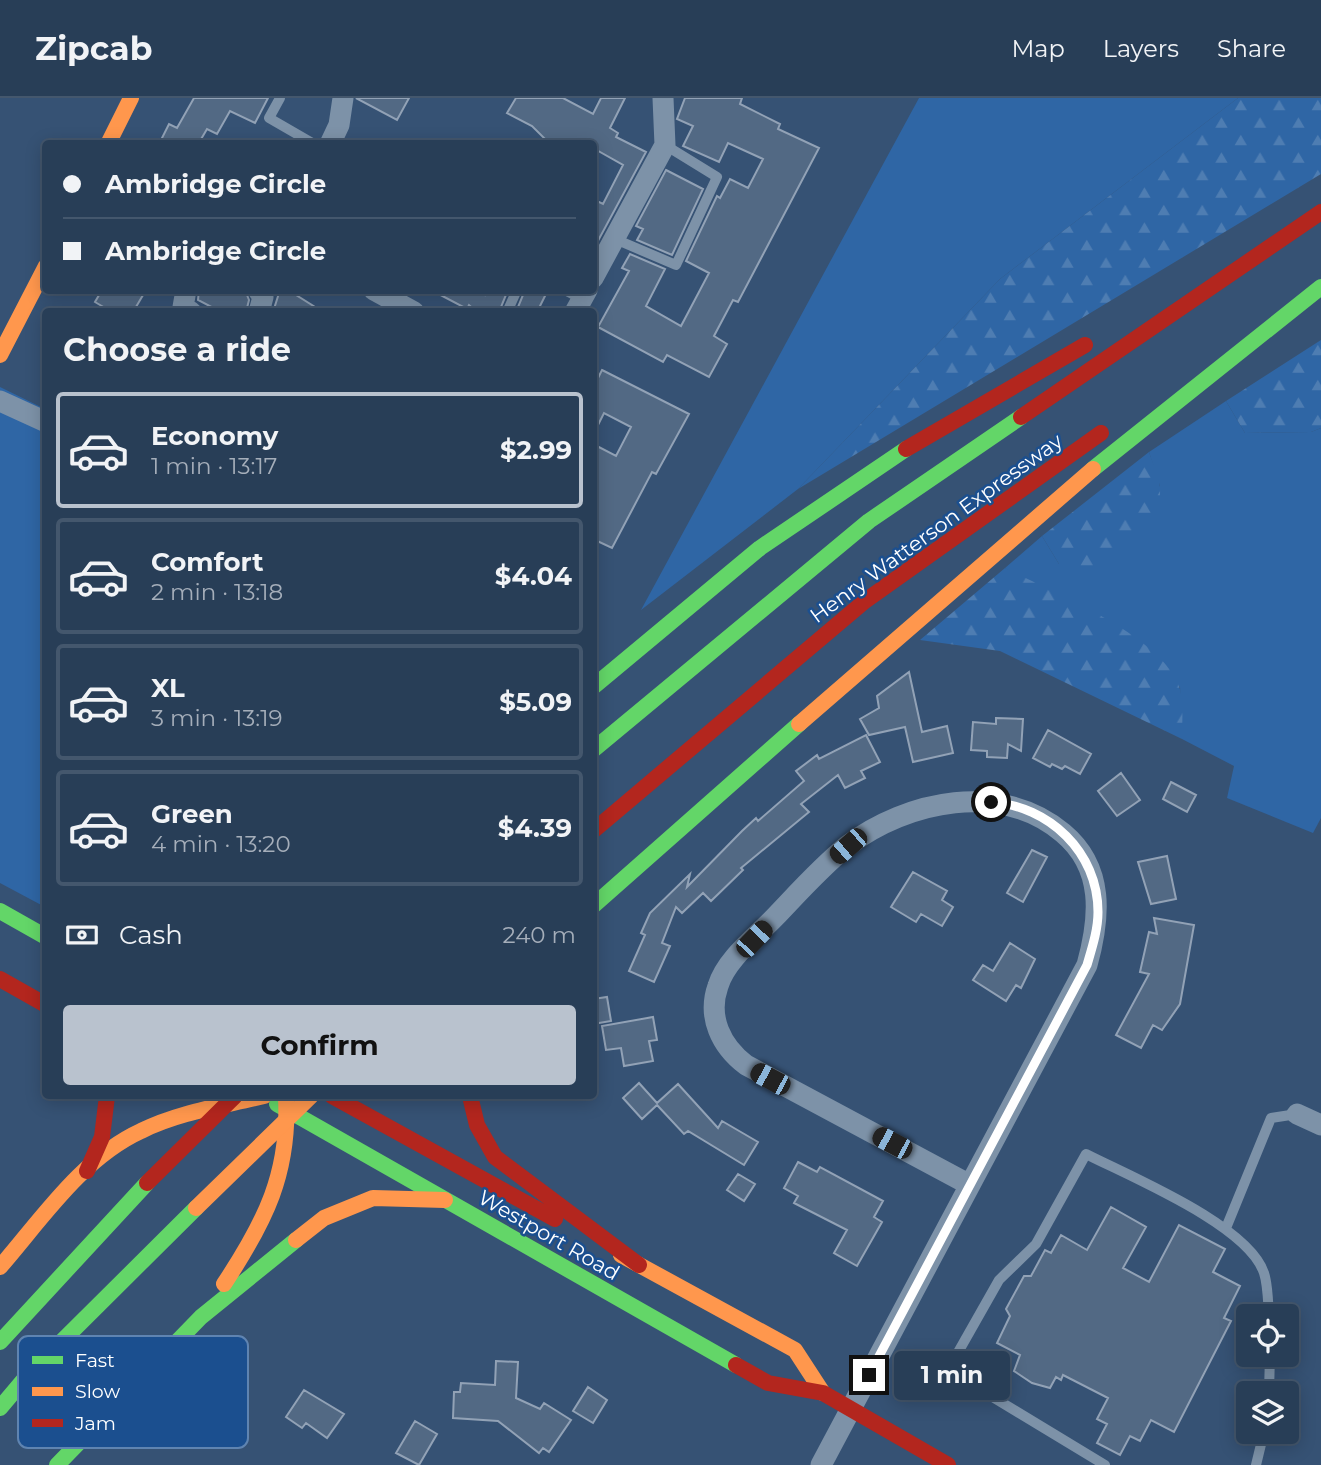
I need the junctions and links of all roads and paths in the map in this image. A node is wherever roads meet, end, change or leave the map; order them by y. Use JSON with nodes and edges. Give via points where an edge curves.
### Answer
{"nodes":[{"id":1,"x":131,"y":98,"type":"edge"},
{"id":2,"x":280,"y":98,"type":"edge"},
{"id":3,"x":343,"y":98,"type":"edge"},
{"id":4,"x":663,"y":98,"type":"edge"},
{"id":5,"x":110,"y":140,"type":"edge"},
{"id":6,"x":307,"y":140,"type":"edge"},
{"id":7,"x":332,"y":140,"type":"edge"},
{"id":8,"x":665,"y":145,"type":"junction"},
{"id":9,"x":1321,"y":211,"type":"edge"},
{"id":10,"x":615,"y":239,"type":"junction"},
{"id":11,"x":597,"y":271,"type":"edge"},
{"id":12,"x":42,"y":274,"type":"edge"},
{"id":13,"x":1321,"y":284,"type":"edge"},
{"id":14,"x":381,"y":294,"type":"edge"},
{"id":15,"x":1155,"y":306,"type":"dead end"},
{"id":16,"x":407,"y":308,"type":"edge"},
{"id":17,"x":1096,"y":340,"type":"dead end"},
{"id":18,"x":0,"y":355,"type":"edge"},
{"id":19,"x":1177,"y":380,"type":"dead end"},
{"id":20,"x":0,"y":401,"type":"edge"},
{"id":21,"x":1119,"y":419,"type":"dead end"},
{"id":22,"x":42,"y":420,"type":"edge"},
{"id":23,"x":597,"y":684,"type":"edge"},
{"id":24,"x":597,"y":747,"type":"edge"},
{"id":25,"x":597,"y":828,"type":"edge"},
{"id":26,"x":597,"y":902,"type":"edge"},
{"id":27,"x":0,"y":911,"type":"edge"},
{"id":28,"x":42,"y":935,"type":"edge"},
{"id":29,"x":4,"y":972,"type":"edge"},
{"id":30,"x":24,"y":973,"type":"dead end"},
{"id":31,"x":42,"y":1002,"type":"edge"},
{"id":32,"x":107,"y":1099,"type":"edge"},
{"id":33,"x":232,"y":1099,"type":"edge"},
{"id":34,"x":251,"y":1099,"type":"edge"},
{"id":35,"x":308,"y":1099,"type":"edge"},
{"id":36,"x":337,"y":1099,"type":"edge"},
{"id":37,"x":471,"y":1099,"type":"edge"},
{"id":38,"x":287,"y":1103,"type":"edge"},
{"id":39,"x":1297,"y":1114,"type":"joint"},
{"id":40,"x":1321,"y":1125,"type":"edge"},
{"id":41,"x":86,"y":1172,"type":"junction"},
{"id":42,"x":970,"y":1185,"type":"junction"},
{"id":43,"x":445,"y":1200,"type":"junction"},
{"id":44,"x":1226,"y":1228,"type":"junction"},
{"id":45,"x":639,"y":1265,"type":"junction"},
{"id":46,"x":0,"y":1266,"type":"edge"},
{"id":47,"x":1268,"y":1304,"type":"edge"},
{"id":48,"x":201,"y":1317,"type":"junction"},
{"id":49,"x":67,"y":1336,"type":"edge"},
{"id":50,"x":183,"y":1336,"type":"edge"},
{"id":51,"x":0,"y":1342,"type":"edge"},
{"id":52,"x":18,"y":1387,"type":"edge"},
{"id":53,"x":823,"y":1394,"type":"junction"},
{"id":54,"x":0,"y":1408,"type":"edge"},
{"id":55,"x":851,"y":1409,"type":"junction"},
{"id":56,"x":1261,"y":1444,"type":"edge"},
{"id":57,"x":74,"y":1448,"type":"edge"},
{"id":58,"x":57,"y":1465,"type":"edge"},
{"id":59,"x":821,"y":1465,"type":"edge"},
{"id":60,"x":948,"y":1465,"type":"edge"},
{"id":61,"x":1105,"y":1465,"type":"edge"},
{"id":62,"x":1256,"y":1465,"type":"edge"}],
"edges":[{"from":1,"to":5,"type":"main road"},
{"from":2,"to":6,"type":"lane","via":[[269,118]]},
{"from":3,"to":7,"type":"street"},
{"from":4,"to":8,"type":"street"},
{"from":8,"to":10,"type":"street"},
{"from":8,"to":10,"type":"lane","via":[[717,177],[676,265]]},
{"from":9,"to":15,"type":"main road"},
{"from":9,"to":24,"type":"main road","name":"Henry Watterson Expressway","via":[[869,521]]},
{"from":10,"to":11,"type":"street"},
{"from":12,"to":18,"type":"main road"},
{"from":13,"to":19,"type":"main road"},
{"from":13,"to":26,"type":"main road","via":[[947,593]]},
{"from":14,"to":16,"type":"street"},
{"from":17,"to":23,"type":"main road","via":[[918,441],[760,548]]},
{"from":20,"to":22,"type":"street"},
{"from":21,"to":25,"type":"main road","name":"Henry Watterson Expressway","via":[[864,601]]},
{"from":27,"to":28,"type":"main road"},
{"from":29,"to":30,"type":"main road"},
{"from":29,"to":31,"type":"main road"},
{"from":32,"to":41,"type":"main road","via":[[102,1137]]},
{"from":33,"to":51,"type":"main road","bridge":true},
{"from":34,"to":41,"type":"main road","via":[[163,1122],[124,1140]]},
{"from":35,"to":49,"type":"main road","bridge":true},
{"from":36,"to":45,"type":"main road","name":"Westport Road"},
{"from":37,"to":45,"type":"main road","via":[[477,1125],[495,1157]]},
{"from":38,"to":43,"type":"main road","name":"Westport Road"},
{"from":38,"to":48,"type":"main road","via":[[285,1156],[274,1200],[257,1235]]},
{"from":39,"to":40,"type":"street"},
{"from":39,"to":44,"type":"lane","via":[[1271,1118]]},
{"from":41,"to":46,"type":"main road"},
{"from":42,"to":42,"type":"street","via":[[1087,965],[1098,915],[1092,874],[1069,838],[1030,811],[976,801],[904,815],[848,846],[726,969],[717,986],[715,1006],[721,1037],[746,1065]]},
{"from":42,"to":55,"type":"street"},
{"from":43,"to":48,"type":"main road","via":[[373,1198],[324,1218]]},
{"from":43,"to":53,"type":"main road","name":"Westport Road","via":[[768,1383]]},
{"from":44,"to":47,"type":"lane","via":[[1245,1243],[1264,1272]]},
{"from":44,"to":61,"type":"lane","via":[[1086,1154],[1036,1244],[999,1280],[948,1370]]},
{"from":45,"to":53,"type":"main road","name":"Westport Road","via":[[795,1350]]},
{"from":48,"to":50,"type":"main road"},
{"from":52,"to":54,"type":"main road","bridge":true},
{"from":53,"to":55,"type":"main road","name":"Westport Road"},
{"from":55,"to":59,"type":"street"},
{"from":55,"to":60,"type":"main road","name":"Westport Road"},
{"from":56,"to":62,"type":"lane"},
{"from":57,"to":58,"type":"main road"}]}
